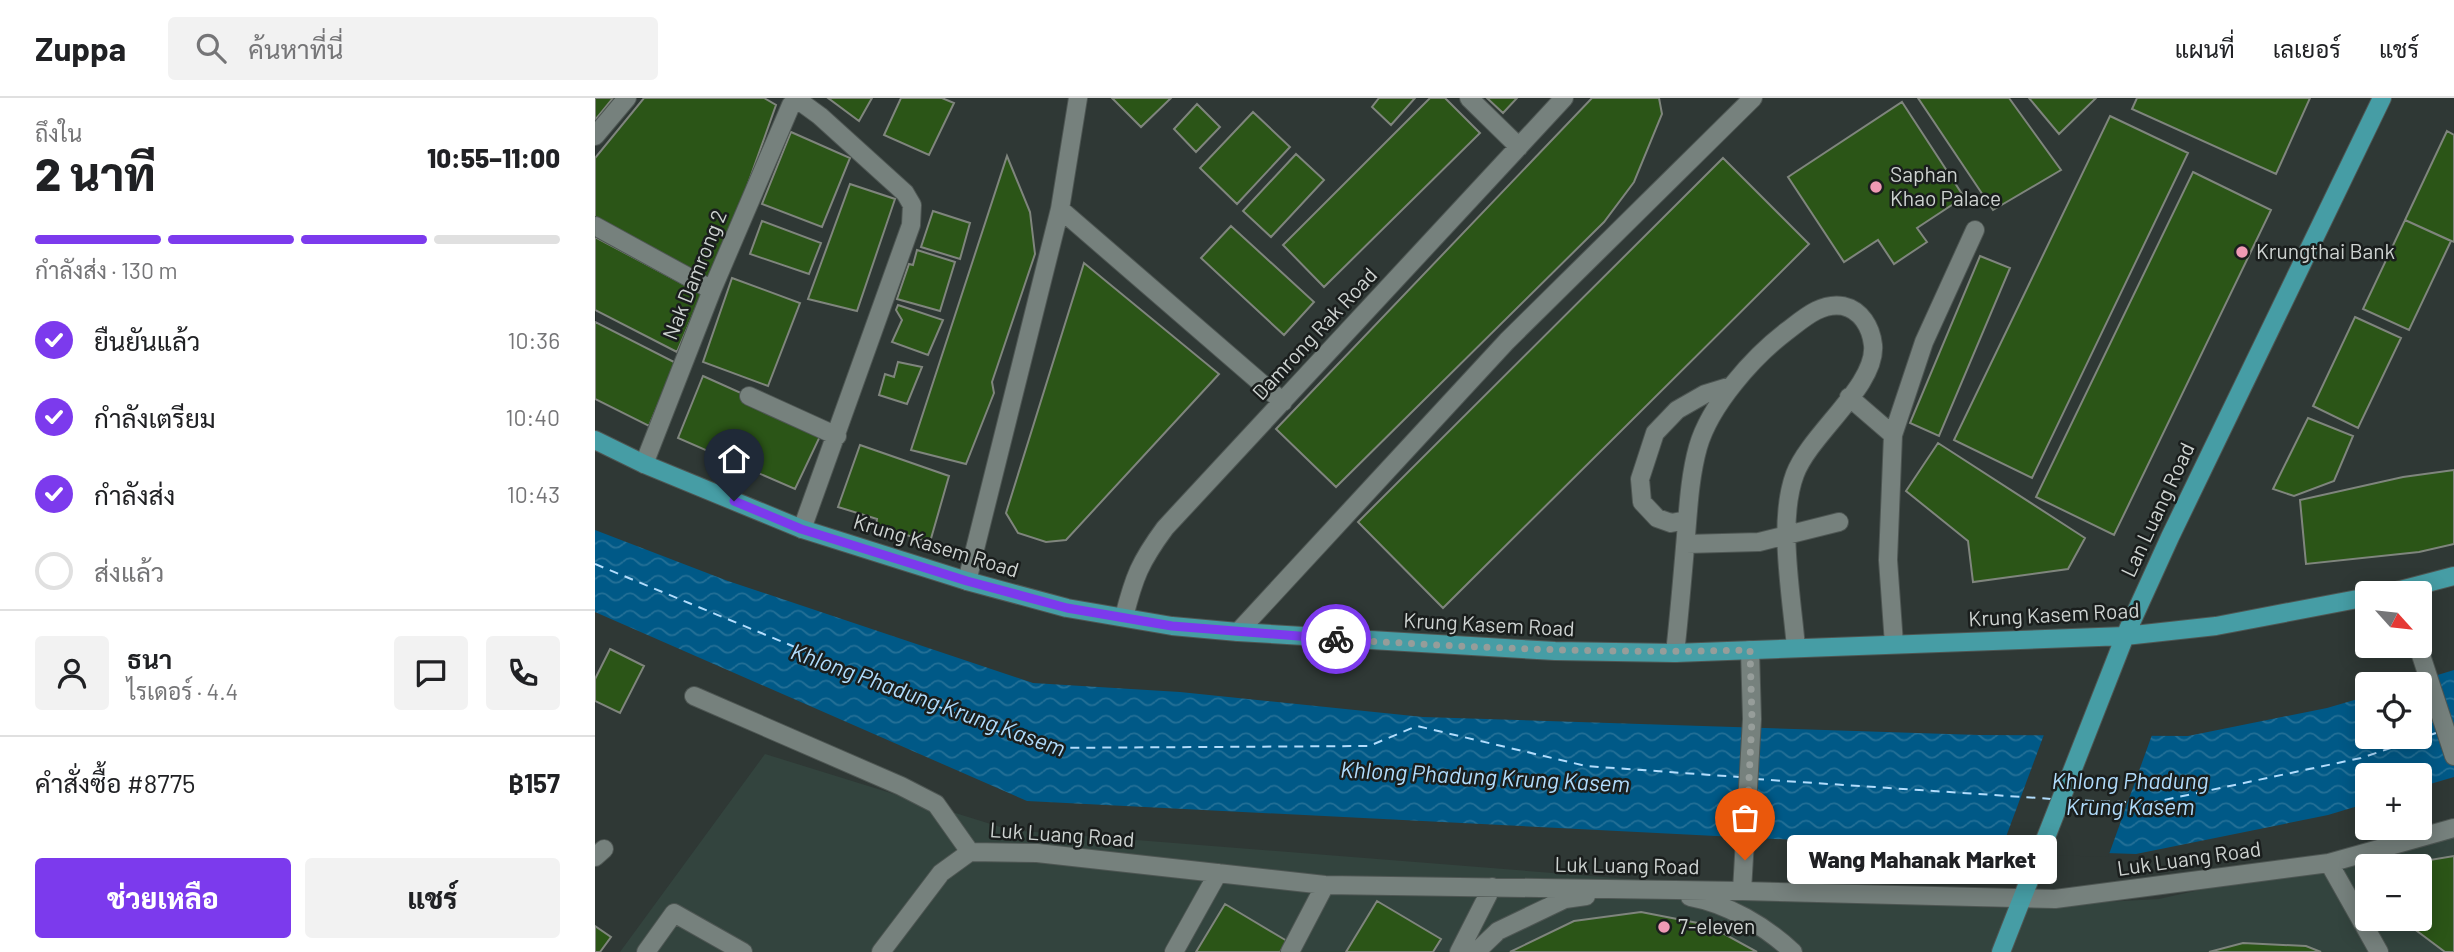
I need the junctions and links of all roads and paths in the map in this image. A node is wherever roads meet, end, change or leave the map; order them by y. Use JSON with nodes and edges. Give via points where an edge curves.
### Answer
{"nodes":[{"id":1,"x":627,"y":98,"type":"edge"},
{"id":2,"x":1078,"y":98,"type":"edge"},
{"id":3,"x":1469,"y":98,"type":"edge"},
{"id":4,"x":1564,"y":98,"type":"edge"},
{"id":5,"x":1753,"y":98,"type":"edge"},
{"id":6,"x":2382,"y":98,"type":"edge"},
{"id":7,"x":595,"y":136,"type":"edge"},
{"id":8,"x":1518,"y":147,"type":"junction"},
{"id":9,"x":1060,"y":209,"type":"junction"},
{"id":10,"x":595,"y":226,"type":"edge"},
{"id":11,"x":1975,"y":230,"type":"dead end"},
{"id":12,"x":712,"y":290,"type":"junction"},
{"id":13,"x":1731,"y":386,"type":"junction"},
{"id":14,"x":749,"y":396,"type":"dead end"},
{"id":15,"x":1849,"y":397,"type":"junction"},
{"id":16,"x":1283,"y":402,"type":"junction"},
{"id":17,"x":1893,"y":435,"type":"junction"},
{"id":18,"x":837,"y":436,"type":"junction"},
{"id":19,"x":595,"y":440,"type":"edge"},
{"id":20,"x":644,"y":464,"type":"junction"},
{"id":21,"x":1687,"y":520,"type":"junction"},
{"id":22,"x":1839,"y":522,"type":"dead end"},
{"id":23,"x":801,"y":529,"type":"junction"},
{"id":24,"x":1787,"y":534,"type":"junction"},
{"id":25,"x":1686,"y":544,"type":"junction"},
{"id":26,"x":2454,"y":576,"type":"edge"},
{"id":27,"x":967,"y":581,"type":"junction"},
{"id":28,"x":2433,"y":582,"type":"edge"},
{"id":29,"x":2355,"y":599,"type":"edge"},
{"id":30,"x":1124,"y":617,"type":"junction"},
{"id":31,"x":1238,"y":632,"type":"junction"},
{"id":32,"x":2125,"y":636,"type":"junction"},
{"id":33,"x":1894,"y":644,"type":"junction"},
{"id":34,"x":1796,"y":648,"type":"junction"},
{"id":35,"x":1750,"y":650,"type":"junction"},
{"id":36,"x":1675,"y":653,"type":"junction"},
{"id":37,"x":2422,"y":658,"type":"edge"},
{"id":38,"x":694,"y":696,"type":"dead end"},
{"id":39,"x":2454,"y":756,"type":"edge"},
{"id":40,"x":2454,"y":828,"type":"edge"},
{"id":41,"x":970,"y":852,"type":"junction"},
{"id":42,"x":2329,"y":863,"type":"junction"},
{"id":43,"x":1218,"y":873,"type":"junction"},
{"id":44,"x":1325,"y":884,"type":"junction"},
{"id":45,"x":1492,"y":887,"type":"junction"},
{"id":46,"x":1639,"y":889,"type":"junction"},
{"id":47,"x":1742,"y":891,"type":"junction"},
{"id":48,"x":2021,"y":898,"type":"junction"},
{"id":49,"x":646,"y":952,"type":"edge"},
{"id":50,"x":743,"y":952,"type":"edge"},
{"id":51,"x":881,"y":952,"type":"edge"},
{"id":52,"x":1174,"y":952,"type":"edge"},
{"id":53,"x":1290,"y":952,"type":"edge"},
{"id":54,"x":1459,"y":952,"type":"edge"},
{"id":55,"x":1476,"y":952,"type":"edge"},
{"id":56,"x":1793,"y":952,"type":"edge"},
{"id":57,"x":2001,"y":952,"type":"edge"},
{"id":58,"x":2379,"y":952,"type":"edge"}],
"edges":[{"from":1,"to":7,"type":"street"},
{"from":2,"to":9,"type":"street"},
{"from":3,"to":8,"type":"street"},
{"from":4,"to":8,"type":"street","name":"Damrong Rak Road"},
{"from":5,"to":31,"type":"street","via":[[1507,341]]},
{"from":6,"to":32,"type":"main road","name":"Lan Luang Road"},
{"from":8,"to":16,"type":"street","name":"Damrong Rak Road"},
{"from":9,"to":16,"type":"street"},
{"from":9,"to":27,"type":"street"},
{"from":10,"to":12,"type":"street"},
{"from":11,"to":17,"type":"street","via":[[1924,342]]},
{"from":12,"to":18,"type":"street","name":"Nak Damrong 2","via":[[790,105],[798,100],[905,192],[912,205],[911,225]]},
{"from":12,"to":20,"type":"street","name":"Nak Damrong 2"},
{"from":13,"to":15,"type":"street","via":[[1777,339],[1814,311],[1837,305],[1851,308],[1867,323],[1874,347],[1869,371]]},
{"from":13,"to":21,"type":"street","via":[[1697,448]]},
{"from":13,"to":21,"type":"street","via":[[1677,410],[1655,433],[1640,479],[1642,502],[1657,518],[1671,523]]},
{"from":14,"to":18,"type":"street"},
{"from":15,"to":17,"type":"street"},
{"from":15,"to":24,"type":"street","via":[[1795,473],[1787,505]]},
{"from":16,"to":30,"type":"street","name":"Damrong Rak Road","via":[[1165,528],[1135,575]]},
{"from":17,"to":33,"type":"street","via":[[1888,560]]},
{"from":18,"to":23,"type":"street"},
{"from":19,"to":20,"type":"main road","name":"Krung Kasem Road"},
{"from":20,"to":23,"type":"main road","name":"Krung Kasem Road"},
{"from":21,"to":25,"type":"street"},
{"from":22,"to":24,"type":"street"},
{"from":23,"to":27,"type":"main road","name":"Krung Kasem Road"},
{"from":24,"to":25,"type":"street","via":[[1759,542]]},
{"from":24,"to":34,"type":"street"},
{"from":25,"to":36,"type":"street"},
{"from":26,"to":28,"type":"main road"},
{"from":27,"to":30,"type":"main road","name":"Krung Kasem Road","via":[[1067,608]]},
{"from":29,"to":32,"type":"main road","name":"Krung Kasem Road","via":[[2216,626]]},
{"from":30,"to":31,"type":"main road","name":"Krung Kasem Road"},
{"from":31,"to":36,"type":"main road","name":"Krung Kasem Road","via":[[1451,647]]},
{"from":32,"to":33,"type":"main road","name":"Krung Kasem Road"},
{"from":32,"to":48,"type":"main road","name":"Lan Luang Road"},
{"from":33,"to":34,"type":"main road","name":"Krung Kasem Road"},
{"from":34,"to":35,"type":"main road","name":"Krung Kasem Road"},
{"from":35,"to":36,"type":"main road","name":"Krung Kasem Road"},
{"from":35,"to":47,"type":"street","via":[[1752,719]]},
{"from":37,"to":39,"type":"street"},
{"from":38,"to":41,"type":"street","via":[[936,804]]},
{"from":40,"to":42,"type":"street","name":"Luk Luang Road"},
{"from":41,"to":43,"type":"street","name":"Luk Luang Road","via":[[1037,853]]},
{"from":41,"to":51,"type":"street","name":"Luk Luang Road","via":[[941,873]]},
{"from":42,"to":48,"type":"street","name":"Luk Luang Road","via":[[2055,899]]},
{"from":42,"to":58,"type":"street"},
{"from":43,"to":44,"type":"street","name":"Luk Luang Road"},
{"from":43,"to":52,"type":"street"},
{"from":44,"to":45,"type":"street","name":"Luk Luang Road"},
{"from":44,"to":53,"type":"street"},
{"from":45,"to":46,"type":"street","name":"Luk Luang Road"},
{"from":45,"to":54,"type":"street"},
{"from":46,"to":47,"type":"street","name":"Luk Luang Road"},
{"from":46,"to":55,"type":"street","via":[[1565,899],[1498,931]]},
{"from":46,"to":56,"type":"street","via":[[1708,900],[1770,931]]},
{"from":47,"to":48,"type":"street","name":"Luk Luang Road"},
{"from":48,"to":57,"type":"main road","name":"Lan Luang Road"},
{"from":49,"to":50,"type":"street","via":[[674,913]]}]}
